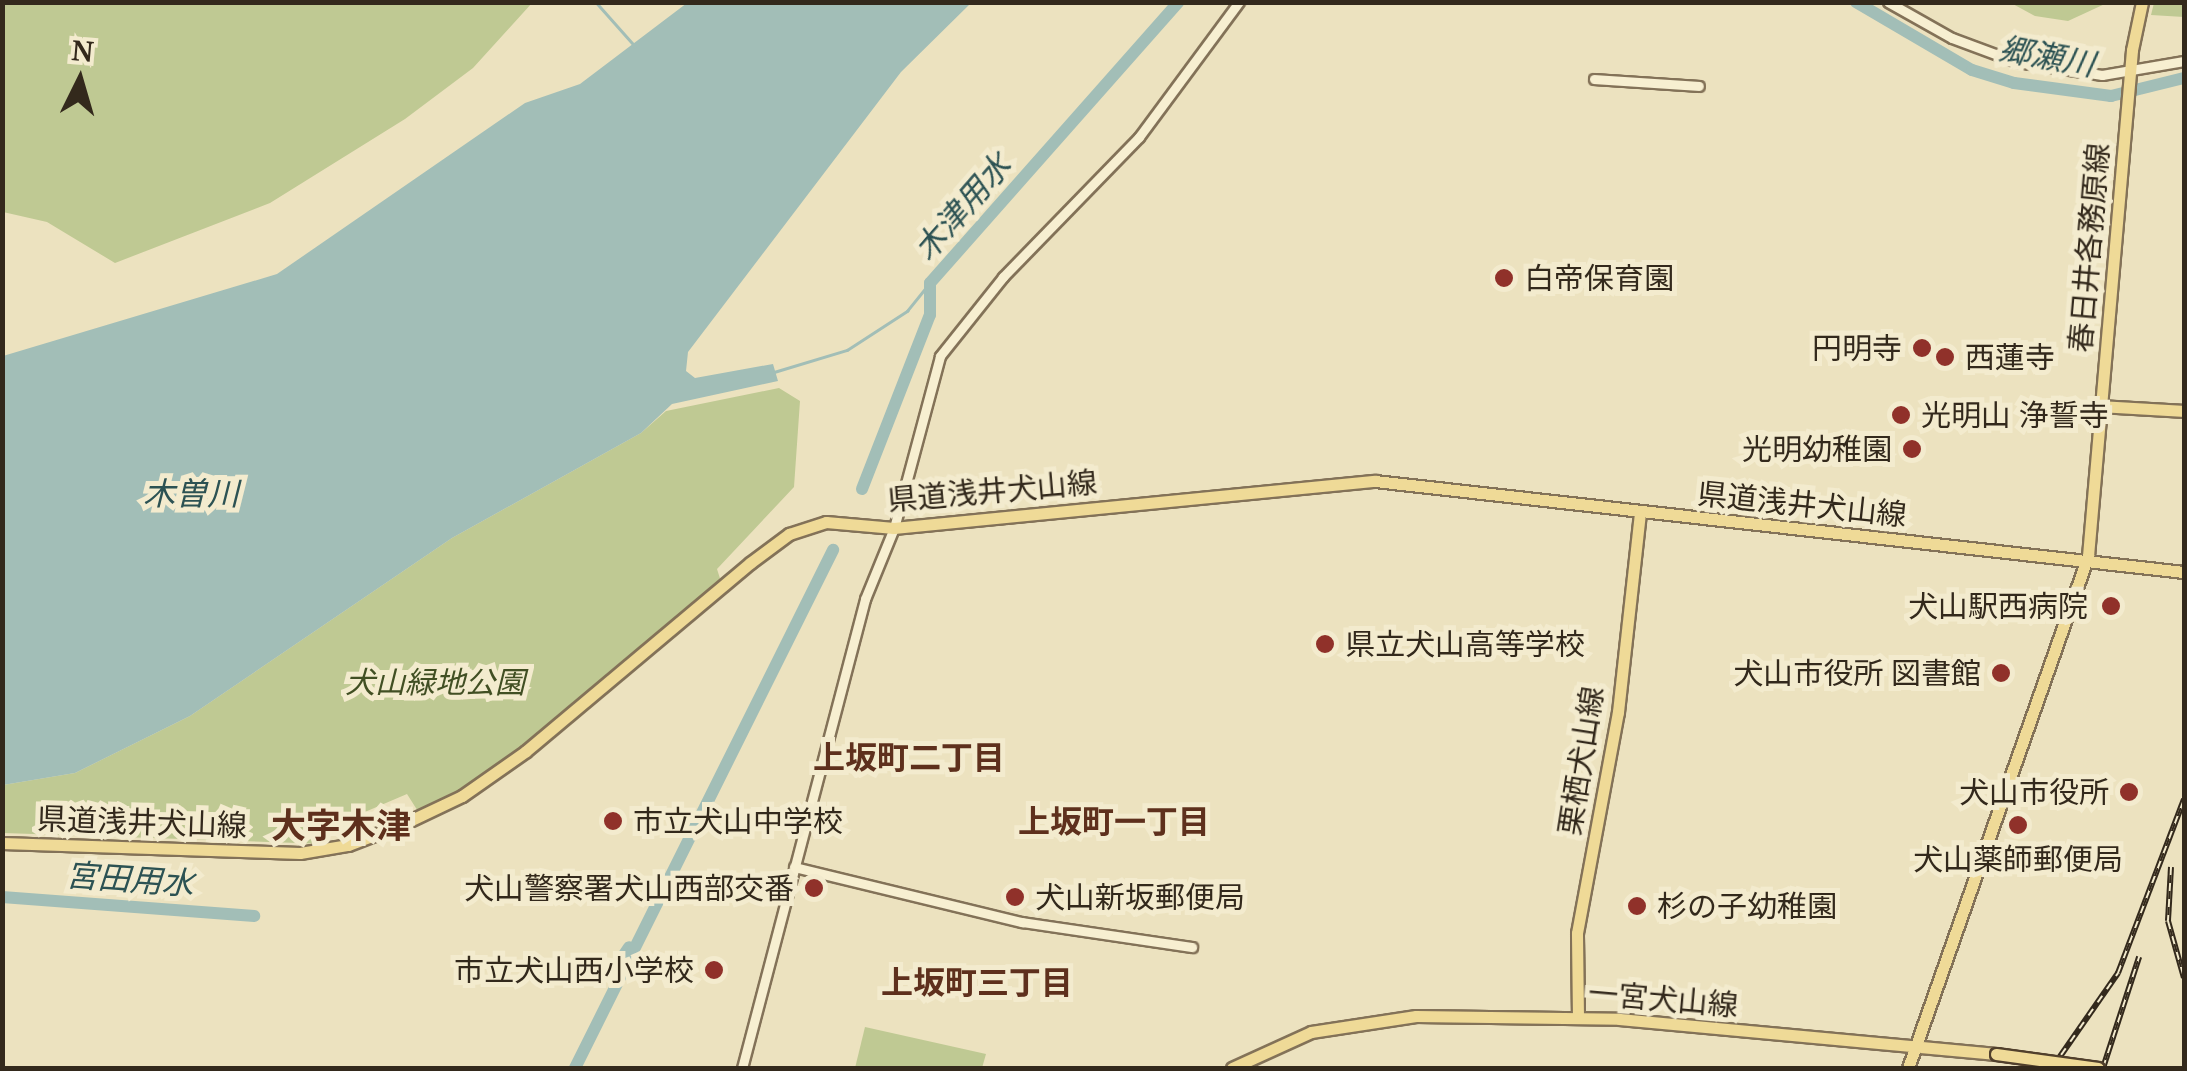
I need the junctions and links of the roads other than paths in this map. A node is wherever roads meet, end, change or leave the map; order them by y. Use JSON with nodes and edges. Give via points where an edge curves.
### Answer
{"nodes":[{"id":1,"x":1240,"y":2,"type":"edge"},
{"id":2,"x":1888,"y":2,"type":"edge"},
{"id":3,"x":2142,"y":2,"type":"edge"},
{"id":4,"x":2184,"y":60,"type":"edge"},
{"id":5,"x":2130,"y":78,"type":"junction"},
{"id":6,"x":1594,"y":79,"type":"dead end"},
{"id":7,"x":1700,"y":86,"type":"dead end"},
{"id":8,"x":2100,"y":406,"type":"junction"},
{"id":9,"x":2184,"y":411,"type":"edge"},
{"id":10,"x":1640,"y":512,"type":"junction"},
{"id":11,"x":894,"y":528,"type":"junction"},
{"id":12,"x":2088,"y":556,"type":"junction"},
{"id":13,"x":2184,"y":572,"type":"edge"},
{"id":14,"x":2,"y":844,"type":"edge"},
{"id":15,"x":794,"y":867,"type":"junction"},
{"id":16,"x":1192,"y":946,"type":"dead end"},
{"id":17,"x":1578,"y":1017,"type":"junction"},
{"id":18,"x":1916,"y":1044,"type":"junction"},
{"id":19,"x":742,"y":1068,"type":"edge"},
{"id":20,"x":1232,"y":1068,"type":"edge"},
{"id":21,"x":1908,"y":1068,"type":"edge"},
{"id":22,"x":2098,"y":1068,"type":"edge"}],
"edges":[{"from":1,"to":11,"type":"street","via":[[1140,137],[1003,277],[940,356]]},
{"from":2,"to":5,"type":"street","via":[[1952,38],[2017,62]]},
{"from":3,"to":5,"type":"main road","name":"春日井各務原線"},
{"from":4,"to":5,"type":"street"},
{"from":5,"to":8,"type":"main road","name":"春日井各務原線"},
{"from":6,"to":7,"type":"street"},
{"from":8,"to":9,"type":"main road"},
{"from":8,"to":12,"type":"main road","name":"春日井各務原線"},
{"from":10,"to":11,"type":"main road","name":"県道浅井犬山線","via":[[1487,491],[1334,484]]},
{"from":10,"to":12,"type":"main road","name":"県道浅井犬山線"},
{"from":10,"to":17,"type":"main road","name":"栗栖犬山線","via":[[1618,712],[1577,932]]},
{"from":11,"to":14,"type":"main road","name":"県道浅井犬山線","via":[[826,522],[789,534],[526,752],[462,796],[348,845],[300,854]]},
{"from":11,"to":15,"type":"street","via":[[865,599]]},
{"from":12,"to":13,"type":"main road","name":"県道浅井犬山線"},
{"from":12,"to":18,"type":"main road","name":"春日井各務原線"},
{"from":15,"to":16,"type":"street","via":[[1022,922]]},
{"from":15,"to":19,"type":"street"},
{"from":17,"to":18,"type":"main road","name":"一宮犬山線"},
{"from":17,"to":20,"type":"main road","name":"一宮犬山線","via":[[1364,1020],[1311,1032]]},
{"from":18,"to":21,"type":"main road","name":"春日井各務原線"},
{"from":18,"to":22,"type":"main road","name":"一宮犬山線","bridge":true}]}
